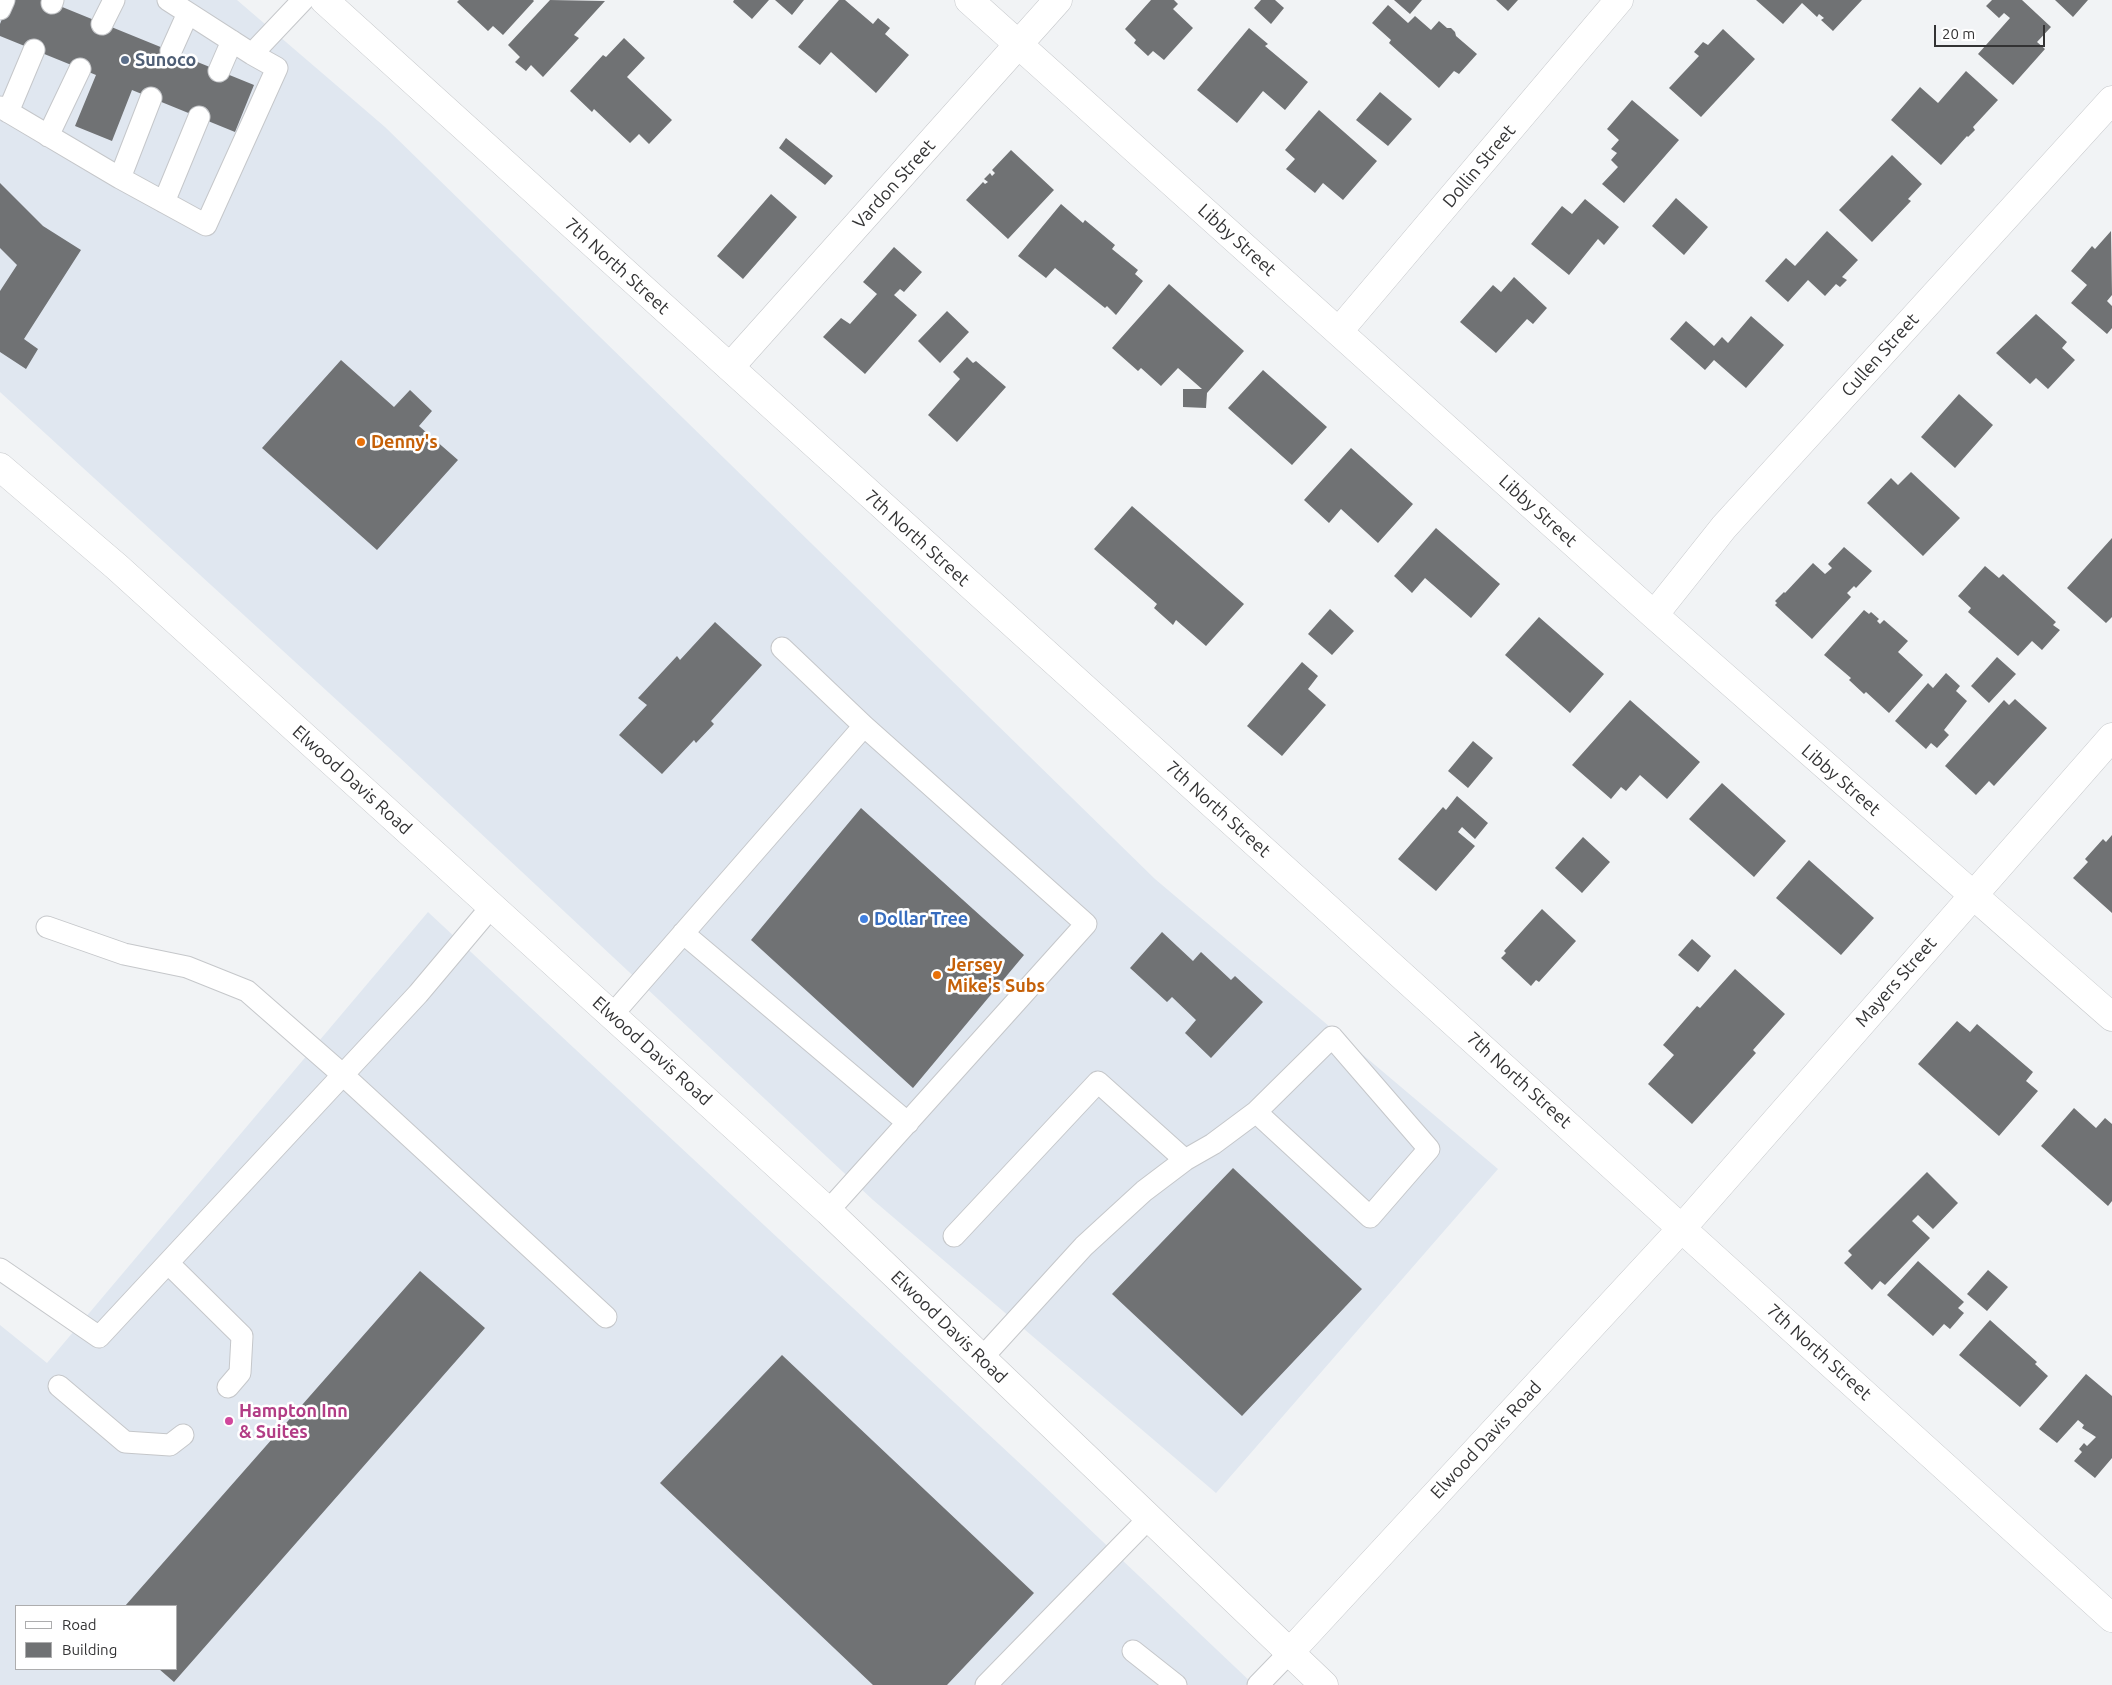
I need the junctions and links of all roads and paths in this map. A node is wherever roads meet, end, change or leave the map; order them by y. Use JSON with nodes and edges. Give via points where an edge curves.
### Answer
{"nodes":[{"id":1,"x":4,"y":0,"type":"edge"},
{"id":2,"x":114,"y":0,"type":"edge"},
{"id":3,"x":168,"y":0,"type":"edge"},
{"id":4,"x":303,"y":0,"type":"edge"},
{"id":5,"x":324,"y":0,"type":"edge"},
{"id":6,"x":969,"y":0,"type":"edge"},
{"id":7,"x":1058,"y":0,"type":"edge"},
{"id":8,"x":1619,"y":0,"type":"edge"},
{"id":9,"x":0,"y":9,"type":"edge"},
{"id":10,"x":188,"y":13,"type":"junction"},
{"id":11,"x":102,"y":24,"type":"dead end"},
{"id":12,"x":232,"y":41,"type":"junction"},
{"id":13,"x":1018,"y":45,"type":"junction"},
{"id":14,"x":34,"y":50,"type":"dead end"},
{"id":15,"x":171,"y":51,"type":"dead end"},
{"id":16,"x":252,"y":54,"type":"junction"},
{"id":17,"x":80,"y":69,"type":"dead end"},
{"id":18,"x":219,"y":71,"type":"dead end"},
{"id":19,"x":151,"y":98,"type":"dead end"},
{"id":20,"x":2112,"y":100,"type":"edge"},
{"id":21,"x":4,"y":110,"type":"edge"},
{"id":22,"x":199,"y":118,"type":"dead end"},
{"id":23,"x":48,"y":136,"type":"junction"},
{"id":24,"x":120,"y":178,"type":"junction"},
{"id":25,"x":164,"y":202,"type":"junction"},
{"id":26,"x":1339,"y":331,"type":"junction"},
{"id":27,"x":730,"y":368,"type":"junction"},
{"id":28,"x":0,"y":467,"type":"edge"},
{"id":29,"x":1654,"y":615,"type":"junction"},
{"id":30,"x":782,"y":648,"type":"dead end"},
{"id":31,"x":864,"y":726,"type":"junction"},
{"id":32,"x":2112,"y":737,"type":"edge"},
{"id":33,"x":1972,"y":895,"type":"junction"},
{"id":34,"x":492,"y":906,"type":"junction"},
{"id":35,"x":47,"y":926,"type":"dead end"},
{"id":36,"x":683,"y":933,"type":"junction"},
{"id":37,"x":612,"y":1015,"type":"junction"},
{"id":38,"x":2112,"y":1017,"type":"edge"},
{"id":39,"x":343,"y":1075,"type":"junction"},
{"id":40,"x":1256,"y":1112,"type":"junction"},
{"id":41,"x":908,"y":1123,"type":"junction"},
{"id":42,"x":1185,"y":1160,"type":"junction"},
{"id":43,"x":828,"y":1211,"type":"junction"},
{"id":44,"x":1682,"y":1228,"type":"junction"},
{"id":45,"x":954,"y":1236,"type":"dead end"},
{"id":46,"x":168,"y":1263,"type":"junction"},
{"id":47,"x":0,"y":1269,"type":"edge"},
{"id":48,"x":606,"y":1317,"type":"dead end"},
{"id":49,"x":981,"y":1359,"type":"junction"},
{"id":50,"x":59,"y":1386,"type":"dead end"},
{"id":51,"x":228,"y":1387,"type":"dead end"},
{"id":52,"x":183,"y":1435,"type":"dead end"},
{"id":53,"x":1148,"y":1518,"type":"junction"},
{"id":54,"x":2112,"y":1618,"type":"edge"},
{"id":55,"x":1133,"y":1651,"type":"dead end"},
{"id":56,"x":1290,"y":1652,"type":"junction"},
{"id":57,"x":986,"y":1685,"type":"edge"},
{"id":58,"x":1176,"y":1685,"type":"edge"},
{"id":59,"x":1258,"y":1685,"type":"edge"},
{"id":60,"x":1324,"y":1685,"type":"edge"}],
"edges":[{"from":1,"to":9,"type":"lane"},
{"from":2,"to":11,"type":"lane"},
{"from":3,"to":10,"type":"lane"},
{"from":4,"to":16,"type":"lane"},
{"from":5,"to":27,"type":"street","name":"7th North Street"},
{"from":6,"to":13,"type":"street","name":"Libby Street"},
{"from":7,"to":13,"type":"street","name":"Vardon Street"},
{"from":8,"to":26,"type":"street","name":"Dollin Street"},
{"from":10,"to":12,"type":"lane"},
{"from":10,"to":15,"type":"lane"},
{"from":12,"to":16,"type":"lane"},
{"from":12,"to":18,"type":"lane"},
{"from":13,"to":26,"type":"street","name":"Libby Street"},
{"from":13,"to":27,"type":"street","name":"Vardon Street"},
{"from":14,"to":21,"type":"lane"},
{"from":16,"to":25,"type":"lane","via":[[277,68],[206,225]]},
{"from":17,"to":23,"type":"lane"},
{"from":19,"to":24,"type":"lane"},
{"from":20,"to":29,"type":"street","name":"Cullen Street","via":[[1724,527]]},
{"from":21,"to":23,"type":"lane"},
{"from":22,"to":25,"type":"lane"},
{"from":23,"to":24,"type":"lane"},
{"from":24,"to":25,"type":"lane"},
{"from":26,"to":29,"type":"street","name":"Libby Street"},
{"from":27,"to":44,"type":"street","name":"7th North Street"},
{"from":28,"to":34,"type":"street","name":"Elwood Davis Road","via":[[117,567]]},
{"from":29,"to":33,"type":"street","name":"Libby Street"},
{"from":30,"to":31,"type":"lane"},
{"from":31,"to":36,"type":"lane"},
{"from":31,"to":41,"type":"lane","via":[[1086,924]]},
{"from":32,"to":33,"type":"street","name":"Mayers Street"},
{"from":33,"to":38,"type":"street","name":"Libby Street"},
{"from":33,"to":44,"type":"street","name":"Mayers Street"},
{"from":34,"to":37,"type":"street","name":"Elwood Davis Road"},
{"from":34,"to":39,"type":"lane","via":[[418,994]]},
{"from":35,"to":39,"type":"lane","via":[[124,954],[187,968],[248,991]]},
{"from":36,"to":37,"type":"lane"},
{"from":36,"to":41,"type":"lane"},
{"from":37,"to":43,"type":"street","name":"Elwood Davis Road"},
{"from":39,"to":46,"type":"lane"},
{"from":39,"to":48,"type":"lane"},
{"from":40,"to":40,"type":"lane","via":[[1332,1037],[1429,1149],[1370,1217]]},
{"from":40,"to":42,"type":"lane"},
{"from":41,"to":43,"type":"lane"},
{"from":42,"to":45,"type":"lane","via":[[1098,1082]]},
{"from":42,"to":49,"type":"lane","via":[[1084,1246]]},
{"from":43,"to":49,"type":"street","name":"Elwood Davis Road"},
{"from":44,"to":54,"type":"street","name":"7th North Street"},
{"from":44,"to":56,"type":"street","name":"Elwood Davis Road"},
{"from":46,"to":47,"type":"lane","via":[[99,1337]]},
{"from":46,"to":51,"type":"lane","via":[[242,1336],[240,1374]]},
{"from":49,"to":53,"type":"street","name":"Elwood Davis Road"},
{"from":50,"to":52,"type":"lane","via":[[125,1442],[170,1445]]},
{"from":53,"to":56,"type":"street","name":"Elwood Davis Road"},
{"from":53,"to":57,"type":"lane"},
{"from":55,"to":58,"type":"lane"},
{"from":56,"to":59,"type":"lane"},
{"from":56,"to":60,"type":"street","name":"Elwood Davis Road"}]}
